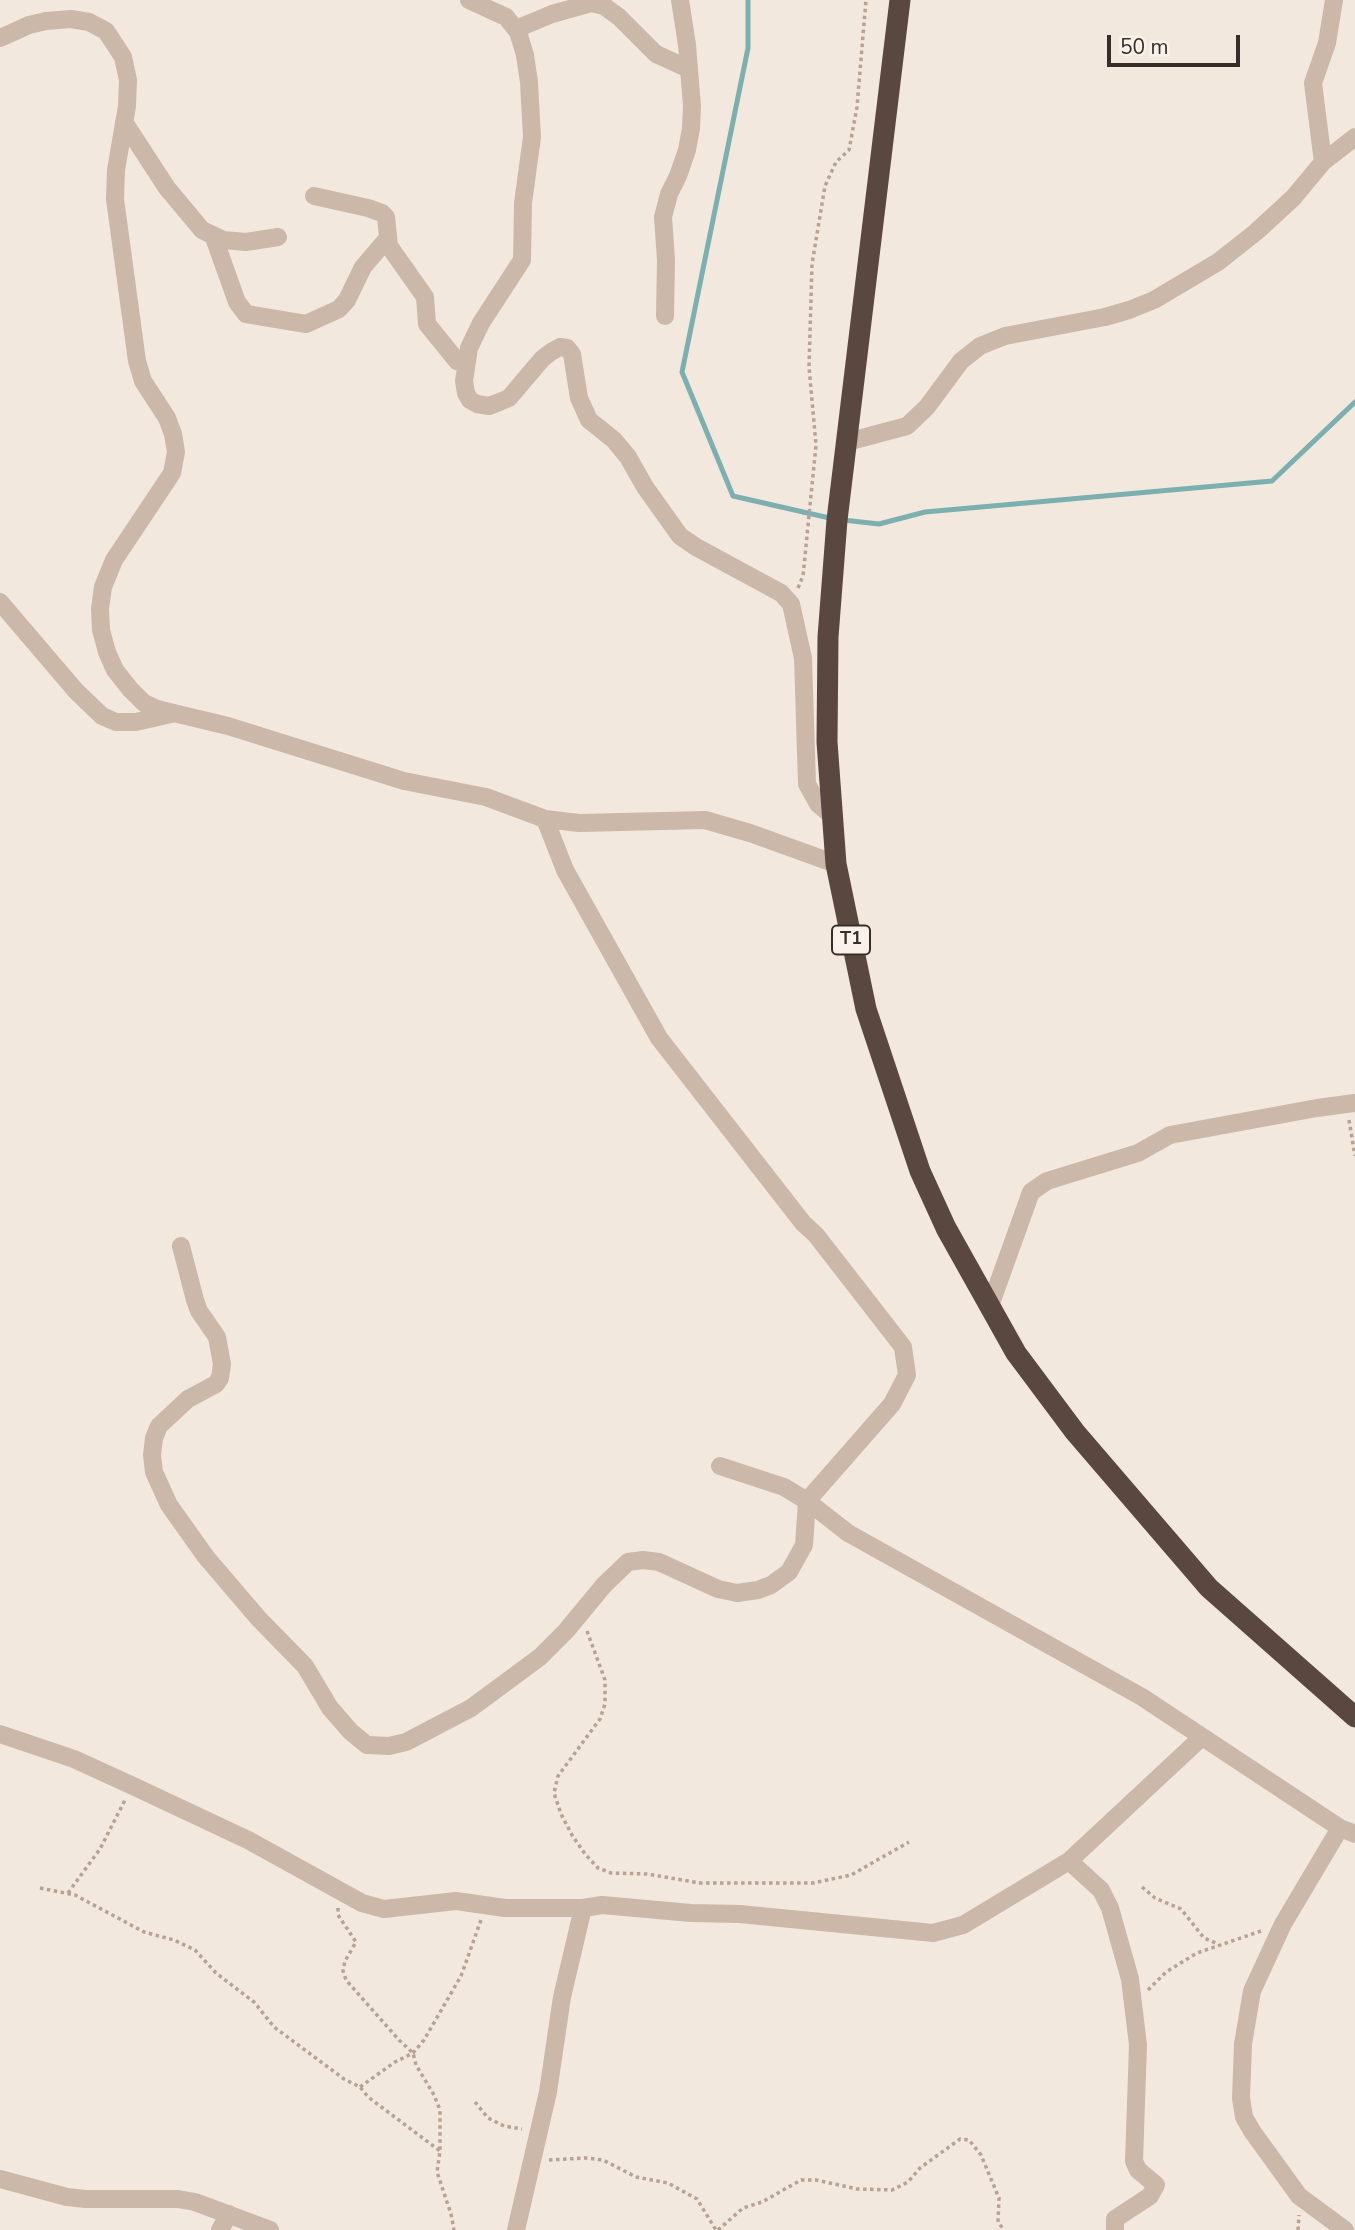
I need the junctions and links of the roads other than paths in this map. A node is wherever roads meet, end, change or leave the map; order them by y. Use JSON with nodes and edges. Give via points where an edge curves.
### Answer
{"nodes":[{"id":1,"x":469,"y":0,"type":"edge"},
{"id":2,"x":680,"y":0,"type":"edge"},
{"id":3,"x":900,"y":0,"type":"edge"},
{"id":4,"x":1334,"y":0,"type":"edge"},
{"id":5,"x":592,"y":2,"type":"edge"},
{"id":6,"x":516,"y":29,"type":"junction"},
{"id":7,"x":0,"y":38,"type":"edge"},
{"id":8,"x":689,"y":69,"type":"junction"},
{"id":9,"x":124,"y":122,"type":"junction"},
{"id":10,"x":1355,"y":137,"type":"edge"},
{"id":11,"x":1322,"y":162,"type":"junction"},
{"id":12,"x":314,"y":196,"type":"dead end"},
{"id":13,"x":213,"y":235,"type":"junction"},
{"id":14,"x":278,"y":237,"type":"dead end"},
{"id":15,"x":387,"y":239,"type":"junction"},
{"id":16,"x":665,"y":316,"type":"dead end"},
{"id":17,"x":465,"y":364,"type":"junction"},
{"id":18,"x":847,"y":442,"type":"junction"},
{"id":19,"x":0,"y":602,"type":"edge"},
{"id":20,"x":171,"y":714,"type":"junction"},
{"id":21,"x":831,"y":815,"type":"junction"},
{"id":22,"x":545,"y":819,"type":"junction"},
{"id":23,"x":836,"y":864,"type":"junction"},
{"id":24,"x":1352,"y":1103,"type":"edge"},
{"id":25,"x":181,"y":1246,"type":"dead end"},
{"id":26,"x":990,"y":1306,"type":"junction"},
{"id":27,"x":720,"y":1466,"type":"dead end"},
{"id":28,"x":807,"y":1501,"type":"junction"},
{"id":29,"x":1355,"y":1717,"type":"edge"},
{"id":30,"x":0,"y":1734,"type":"edge"},
{"id":31,"x":1202,"y":1737,"type":"junction"},
{"id":32,"x":1348,"y":1831,"type":"edge"},
{"id":33,"x":1069,"y":1861,"type":"junction"},
{"id":34,"x":583,"y":1908,"type":"junction"},
{"id":35,"x":0,"y":2179,"type":"edge"},
{"id":36,"x":225,"y":2222,"type":"edge"},
{"id":37,"x":270,"y":2230,"type":"edge"},
{"id":38,"x":516,"y":2230,"type":"edge"},
{"id":39,"x":1115,"y":2230,"type":"edge"},
{"id":40,"x":1345,"y":2230,"type":"edge"}],
"edges":[{"from":1,"to":6,"type":"street","via":[[506,17]]},
{"from":2,"to":8,"type":"street"},
{"from":3,"to":18,"type":"highway","number":"T1"},
{"from":4,"to":11,"type":"street","via":[[1327,43],[1313,83]]},
{"from":5,"to":6,"type":"street"},
{"from":5,"to":8,"type":"street","via":[[619,17],[656,54]]},
{"from":6,"to":17,"type":"street","via":[[525,54],[532,123],[523,203],[524,250],[468,348]]},
{"from":7,"to":9,"type":"street","via":[[29,24],[59,20],[89,22],[106,31],[123,57],[128,80]]},
{"from":8,"to":16,"type":"street","via":[[691,128],[663,217]]},
{"from":9,"to":13,"type":"street","via":[[185,213]]},
{"from":9,"to":20,"type":"street","via":[[116,199],[132,328],[143,381],[167,418],[176,452],[172,473],[114,560],[103,587],[101,631],[116,670],[130,689],[144,703]]},
{"from":10,"to":11,"type":"street"},
{"from":11,"to":18,"type":"street","via":[[1293,198],[1256,232],[1218,262],[1154,300],[1105,317],[1005,336],[980,346],[961,361],[907,426]]},
{"from":12,"to":15,"type":"street","via":[[382,213]]},
{"from":13,"to":14,"type":"street","via":[[246,242]]},
{"from":13,"to":15,"type":"street","via":[[237,302],[246,314],[306,324],[339,309],[363,267]]},
{"from":15,"to":17,"type":"street","via":[[399,264],[425,297],[427,324],[457,361]]},
{"from":17,"to":21,"type":"street","via":[[470,400],[489,406],[509,398],[551,352],[567,348],[589,419],[628,457],[680,536],[781,593],[791,604],[803,658],[807,784],[818,804]]},
{"from":18,"to":21,"type":"highway","number":"T1","via":[[828,637]]},
{"from":19,"to":20,"type":"street","via":[[102,716],[126,722]]},
{"from":20,"to":22,"type":"street","via":[[228,726],[404,781],[486,797]]},
{"from":21,"to":23,"type":"highway","number":"T1"},
{"from":22,"to":23,"type":"street","via":[[579,823],[705,820]]},
{"from":22,"to":28,"type":"street","via":[[565,870],[659,1038],[903,1347],[907,1375],[892,1404]]},
{"from":23,"to":26,"type":"highway","number":"T1","via":[[866,1009],[920,1171]]},
{"from":24,"to":26,"type":"street","via":[[1170,1136],[1139,1153],[1047,1181],[1031,1192]]},
{"from":25,"to":28,"type":"street","via":[[195,1300],[216,1337],[222,1364],[216,1384],[188,1399],[159,1426],[152,1455],[154,1472],[169,1505],[206,1557],[305,1666],[330,1708],[367,1745],[406,1742],[471,1708],[540,1657],[628,1562],[659,1562],[737,1593],[771,1585],[789,1572],[804,1545]]},
{"from":26,"to":29,"type":"highway","number":"T1","via":[[1016,1353],[1075,1432],[1209,1588]]},
{"from":27,"to":28,"type":"street","via":[[784,1487]]},
{"from":28,"to":31,"type":"street","via":[[848,1533],[1142,1697]]},
{"from":30,"to":34,"type":"street","via":[[74,1759],[133,1786],[248,1840],[362,1903],[384,1909],[456,1901],[505,1908]]},
{"from":31,"to":32,"type":"street"},
{"from":31,"to":33,"type":"street"},
{"from":32,"to":40,"type":"street","via":[[1283,1924],[1252,1991],[1241,2070],[1244,2117],[1299,2196]]},
{"from":33,"to":34,"type":"street","via":[[963,1925],[933,1933],[740,1914],[601,1905]]},
{"from":33,"to":39,"type":"street","via":[[1101,1890],[1130,1979],[1138,2045],[1134,2161],[1156,2185],[1150,2196],[1115,2219]]},
{"from":34,"to":38,"type":"street"},
{"from":35,"to":36,"type":"street","via":[[67,2197],[195,2202]]},
{"from":36,"to":37,"type":"street"}]}
